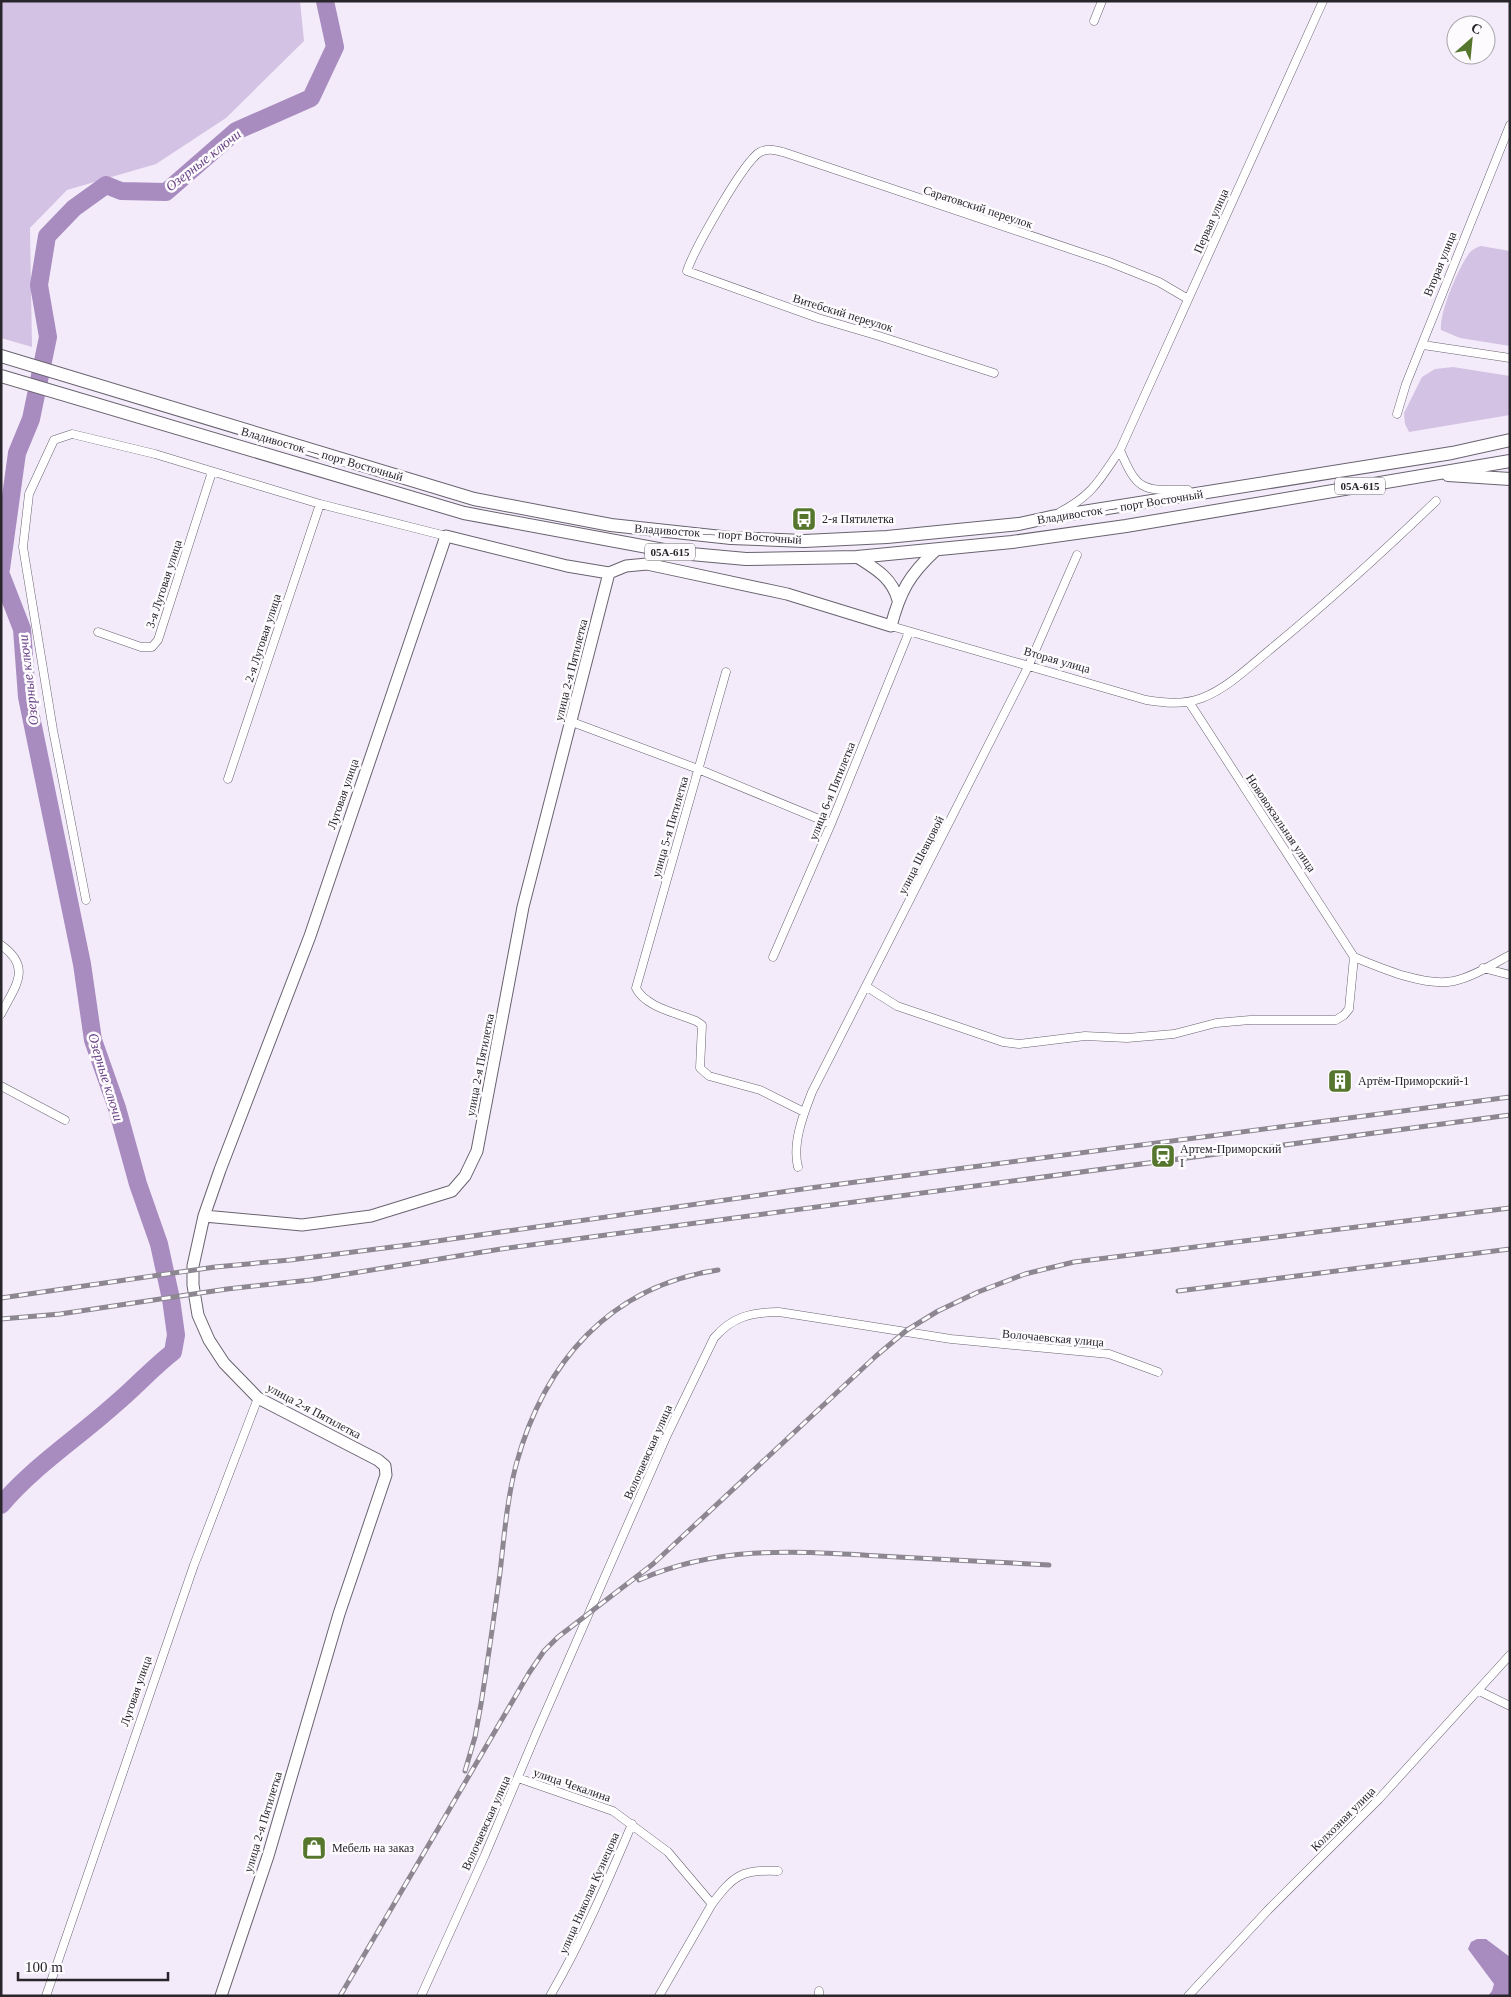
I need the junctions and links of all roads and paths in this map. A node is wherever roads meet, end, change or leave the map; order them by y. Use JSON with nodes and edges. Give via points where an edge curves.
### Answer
{"nodes":[{"id":1,"x":1102,"y":1,"type":"edge"},
{"id":2,"x":1323,"y":1,"type":"edge"},
{"id":3,"x":1094,"y":21,"type":"dead end"},
{"id":4,"x":1510,"y":125,"type":"edge"},
{"id":5,"x":687,"y":271,"type":"joint"},
{"id":6,"x":1188,"y":299,"type":"junction"},
{"id":7,"x":1423,"y":345,"type":"junction"},
{"id":8,"x":1,"y":356,"type":"edge"},
{"id":9,"x":1510,"y":358,"type":"edge"},
{"id":10,"x":994,"y":373,"type":"dead end"},
{"id":11,"x":1,"y":376,"type":"edge"},
{"id":12,"x":1397,"y":414,"type":"dead end"},
{"id":13,"x":1510,"y":440,"type":"edge"},
{"id":14,"x":1120,"y":450,"type":"junction"},
{"id":15,"x":1510,"y":461,"type":"edge"},
{"id":16,"x":212,"y":472,"type":"junction"},
{"id":17,"x":1435,"y":473,"type":"junction"},
{"id":18,"x":1510,"y":479,"type":"edge"},
{"id":19,"x":1219,"y":492,"type":"junction"},
{"id":20,"x":1436,"y":500,"type":"dead end"},
{"id":21,"x":320,"y":504,"type":"junction"},
{"id":22,"x":1051,"y":517,"type":"junction"},
{"id":23,"x":446,"y":536,"type":"junction"},
{"id":24,"x":935,"y":551,"type":"junction"},
{"id":25,"x":1077,"y":555,"type":"dead end"},
{"id":26,"x":858,"y":557,"type":"junction"},
{"id":27,"x":609,"y":573,"type":"junction"},
{"id":28,"x":898,"y":600,"type":"junction"},
{"id":29,"x":891,"y":626,"type":"junction"},
{"id":30,"x":98,"y":632,"type":"dead end"},
{"id":31,"x":909,"y":632,"type":"junction"},
{"id":32,"x":1028,"y":666,"type":"junction"},
{"id":33,"x":726,"y":672,"type":"dead end"},
{"id":34,"x":1189,"y":702,"type":"junction"},
{"id":35,"x":572,"y":722,"type":"junction"},
{"id":36,"x":698,"y":769,"type":"junction"},
{"id":37,"x":228,"y":779,"type":"dead end"},
{"id":38,"x":831,"y":824,"type":"junction"},
{"id":39,"x":86,"y":900,"type":"dead end"},
{"id":40,"x":1,"y":945,"type":"edge"},
{"id":41,"x":1510,"y":955,"type":"edge"},
{"id":42,"x":773,"y":957,"type":"dead end"},
{"id":43,"x":1354,"y":957,"type":"junction"},
{"id":44,"x":1483,"y":968,"type":"junction"},
{"id":45,"x":1510,"y":976,"type":"edge"},
{"id":46,"x":867,"y":987,"type":"junction"},
{"id":47,"x":1,"y":1014,"type":"edge"},
{"id":48,"x":1,"y":1086,"type":"edge"},
{"id":49,"x":804,"y":1112,"type":"junction"},
{"id":50,"x":65,"y":1120,"type":"dead end"},
{"id":51,"x":798,"y":1167,"type":"dead end"},
{"id":52,"x":204,"y":1216,"type":"junction"},
{"id":53,"x":1158,"y":1372,"type":"dead end"},
{"id":54,"x":258,"y":1398,"type":"junction"},
{"id":55,"x":1510,"y":1655,"type":"edge"},
{"id":56,"x":1479,"y":1691,"type":"junction"},
{"id":57,"x":1510,"y":1706,"type":"edge"},
{"id":58,"x":518,"y":1778,"type":"junction"},
{"id":59,"x":632,"y":1824,"type":"junction"},
{"id":60,"x":778,"y":1871,"type":"dead end"},
{"id":61,"x":712,"y":1904,"type":"junction"},
{"id":62,"x":46,"y":1996,"type":"edge"},
{"id":63,"x":221,"y":1996,"type":"edge"},
{"id":64,"x":420,"y":1996,"type":"edge"},
{"id":65,"x":550,"y":1996,"type":"edge"},
{"id":66,"x":659,"y":1996,"type":"edge"},
{"id":67,"x":1188,"y":1996,"type":"edge"}],
"edges":[{"from":1,"to":3,"type":"street"},
{"from":2,"to":6,"type":"street","name":"Первая улица"},
{"from":4,"to":7,"type":"street","name":"Вторая улица"},
{"from":5,"to":6,"type":"street","name":"Саратовский переулок","via":[[696,248],[744,170],[757,154],[769,149],[1109,262],[1159,282]]},
{"from":5,"to":10,"type":"street","name":"Витебский переулок","via":[[818,318]]},
{"from":6,"to":14,"type":"street","name":"Первая улица"},
{"from":7,"to":9,"type":"street"},
{"from":7,"to":12,"type":"street","name":"Вторая улица"},
{"from":8,"to":22,"type":"highway","name":"Владивосток — порт Восточный","number":"05А-615","via":[[474,499],[642,530],[804,541],[896,536],[1019,524]]},
{"from":11,"to":26,"type":"highway","name":"Владивосток — порт Восточный","number":"05А-615","via":[[464,513],[680,553],[746,559]]},
{"from":13,"to":19,"type":"highway","name":"Владивосток — порт Восточный","number":"05А-615","via":[[1452,453]]},
{"from":14,"to":19,"type":"street","via":[[1131,476],[1144,487]]},
{"from":14,"to":22,"type":"street","name":"Первая улица","via":[[1081,502]]},
{"from":15,"to":17,"type":"highway","name":"Владивосток — порт Восточный","number":"05А-615"},
{"from":16,"to":21,"type":"street"},
{"from":16,"to":30,"type":"street","name":"3-я Луговая улица","via":[[158,640],[152,647],[141,647]]},
{"from":16,"to":39,"type":"street","via":[[72,434],[54,440],[29,494],[23,548],[53,730]]},
{"from":17,"to":18,"type":"highway"},
{"from":17,"to":24,"type":"highway","name":"Владивосток — порт Восточный","number":"05А-615","via":[[1126,526]]},
{"from":19,"to":22,"type":"highway","name":"Владивосток — порт Восточный","number":"05А-615"},
{"from":20,"to":34,"type":"street","name":"Вторая улица","via":[[1319,610],[1214,692]]},
{"from":21,"to":23,"type":"street"},
{"from":21,"to":37,"type":"street","name":"2-я Луговая улица"},
{"from":23,"to":27,"type":"main road"},
{"from":23,"to":52,"type":"main road","name":"Луговая улица","via":[[310,936]]},
{"from":24,"to":26,"type":"highway","name":"Владивосток — порт Восточный","number":"05А-615"},
{"from":24,"to":28,"type":"main road","via":[[912,574]]},
{"from":25,"to":32,"type":"street","name":"улица Шевцовой"},
{"from":26,"to":28,"type":"main road","via":[[887,577]]},
{"from":27,"to":29,"type":"main road","name":"Вторая улица","via":[[626,566],[647,564],[787,594]]},
{"from":27,"to":35,"type":"main road","name":"улица 2-я Пятилетка"},
{"from":28,"to":29,"type":"main road"},
{"from":29,"to":31,"type":"street","name":"Вторая улица"},
{"from":31,"to":32,"type":"street","name":"Вторая улица"},
{"from":31,"to":38,"type":"street","name":"улица 6-я Пятилетка"},
{"from":32,"to":34,"type":"street","name":"Вторая улица","via":[[1146,700],[1171,704]]},
{"from":32,"to":46,"type":"street","name":"улица Шевцовой"},
{"from":33,"to":36,"type":"street","name":"улица 5-я Пятилетка"},
{"from":34,"to":43,"type":"street","name":"Нововокзальная улица"},
{"from":35,"to":36,"type":"street"},
{"from":35,"to":52,"type":"main road","name":"улица 2-я Пятилетка","via":[[523,907],[477,1151],[462,1180],[452,1191],[414,1204],[371,1216],[322,1223],[278,1224]]},
{"from":36,"to":38,"type":"street"},
{"from":36,"to":49,"type":"street","name":"улица 5-я Пятилетка","via":[[636,988],[639,996],[702,1025],[700,1068],[703,1072],[760,1090]]},
{"from":38,"to":42,"type":"street","name":"улица 6-я Пятилетка"},
{"from":40,"to":47,"type":"street","via":[[12,953],[20,970]]},
{"from":41,"to":44,"type":"street"},
{"from":43,"to":44,"type":"street","via":[[1385,970],[1435,982],[1454,981]]},
{"from":43,"to":46,"type":"street","via":[[1349,1009],[1336,1020],[1216,1023],[1174,1034],[1127,1038],[1085,1036],[1011,1043],[897,1006]]},
{"from":44,"to":45,"type":"street"},
{"from":46,"to":49,"type":"street","name":"улица Шевцовой"},
{"from":48,"to":50,"type":"street"},
{"from":49,"to":51,"type":"street","name":"улица Шевцовой","via":[[795,1156]]},
{"from":52,"to":54,"type":"main road","name":"улица 2-я Пятилетка","via":[[193,1266],[198,1315],[224,1363]]},
{"from":53,"to":58,"type":"street","name":"Волочаевская улица","via":[[1109,1354],[951,1339],[779,1312],[758,1312],[730,1323],[714,1338],[667,1435]]},
{"from":54,"to":62,"type":"street","name":"Луговая улица","via":[[194,1565]]},
{"from":54,"to":63,"type":"main road","name":"улица 2-я Пятилетка","via":[[378,1460],[386,1475],[339,1614],[268,1856]]},
{"from":55,"to":56,"type":"street","name":"Колхозная улица"},
{"from":56,"to":57,"type":"street"},
{"from":56,"to":67,"type":"street","name":"Колхозная улица"},
{"from":58,"to":59,"type":"street","name":"улица Чекалина","via":[[613,1811]]},
{"from":58,"to":64,"type":"street","name":"Волочаевская улица"},
{"from":59,"to":61,"type":"street","name":"улица Чекалина","via":[[668,1852]]},
{"from":59,"to":65,"type":"street","name":"улица Николая Кузнецова","via":[[597,1907]]},
{"from":60,"to":61,"type":"street","via":[[752,1871],[735,1877]]},
{"from":61,"to":66,"type":"street"}]}
